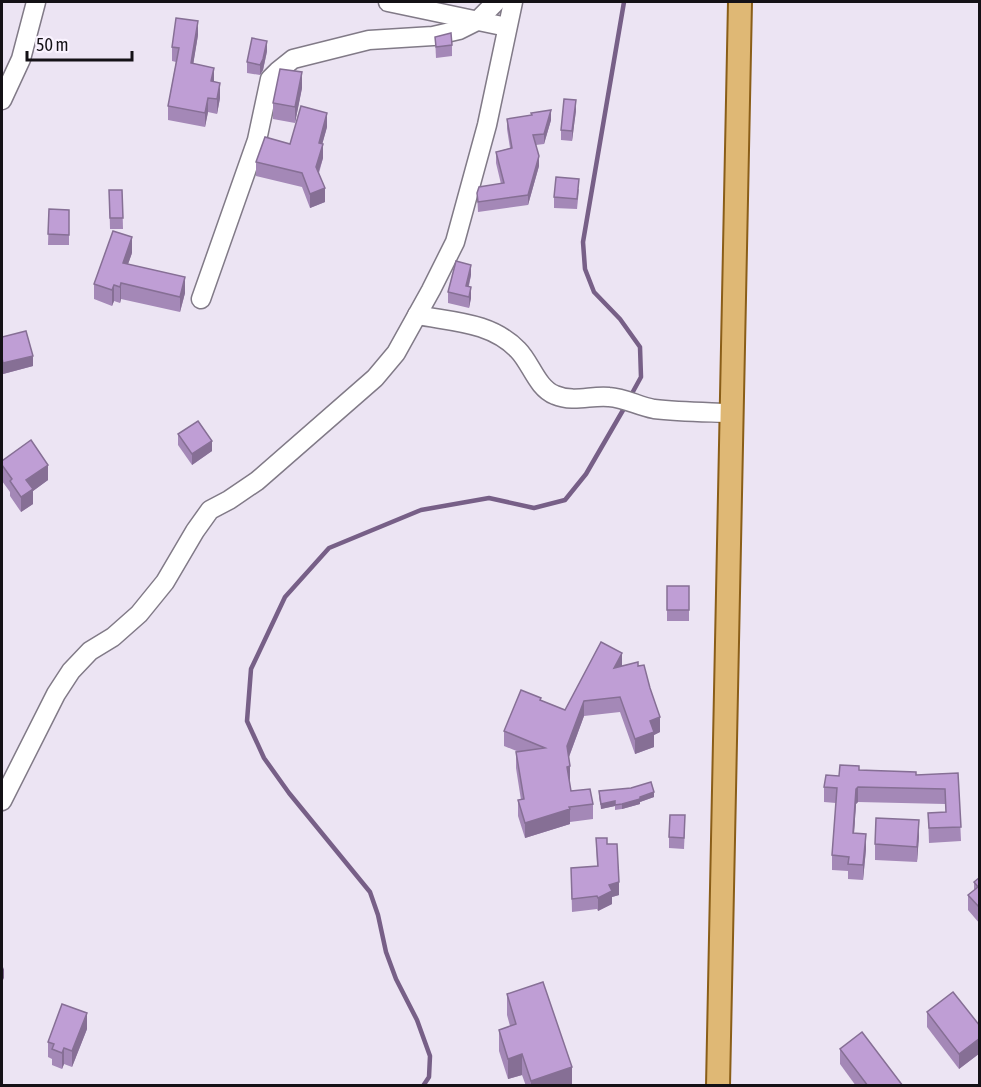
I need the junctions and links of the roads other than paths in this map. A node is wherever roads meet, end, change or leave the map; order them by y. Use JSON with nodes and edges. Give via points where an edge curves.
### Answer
{"nodes":[{"id":1,"x":36,"y":2,"type":"edge"},
{"id":2,"x":388,"y":2,"type":"edge"},
{"id":3,"x":496,"y":2,"type":"edge"},
{"id":4,"x":513,"y":2,"type":"edge"},
{"id":5,"x":740,"y":2,"type":"edge"},
{"id":6,"x":477,"y":21,"type":"junction"},
{"id":7,"x":507,"y":27,"type":"junction"},
{"id":8,"x":2,"y":100,"type":"edge"},
{"id":9,"x":201,"y":299,"type":"dead end"},
{"id":10,"x":417,"y":315,"type":"junction"},
{"id":11,"x":731,"y":413,"type":"junction"},
{"id":12,"x":2,"y":801,"type":"edge"},
{"id":13,"x":718,"y":1086,"type":"edge"}],
"edges":[{"from":1,"to":8,"type":"street","via":[[21,59]]},
{"from":2,"to":6,"type":"street"},
{"from":3,"to":6,"type":"street"},
{"from":4,"to":7,"type":"street"},
{"from":5,"to":11,"type":"main road"},
{"from":6,"to":7,"type":"street"},
{"from":6,"to":9,"type":"street","via":[[433,36],[369,40],[293,59],[270,79],[257,140]]},
{"from":7,"to":10,"type":"street","via":[[487,125],[454,242]]},
{"from":10,"to":11,"type":"street","via":[[488,328],[504,337],[520,351],[537,379],[553,395],[574,400],[606,396],[662,409]]},
{"from":10,"to":12,"type":"street","via":[[396,353],[375,378],[257,481],[210,510],[165,582],[139,614],[71,670]]},
{"from":11,"to":13,"type":"main road"}]}
